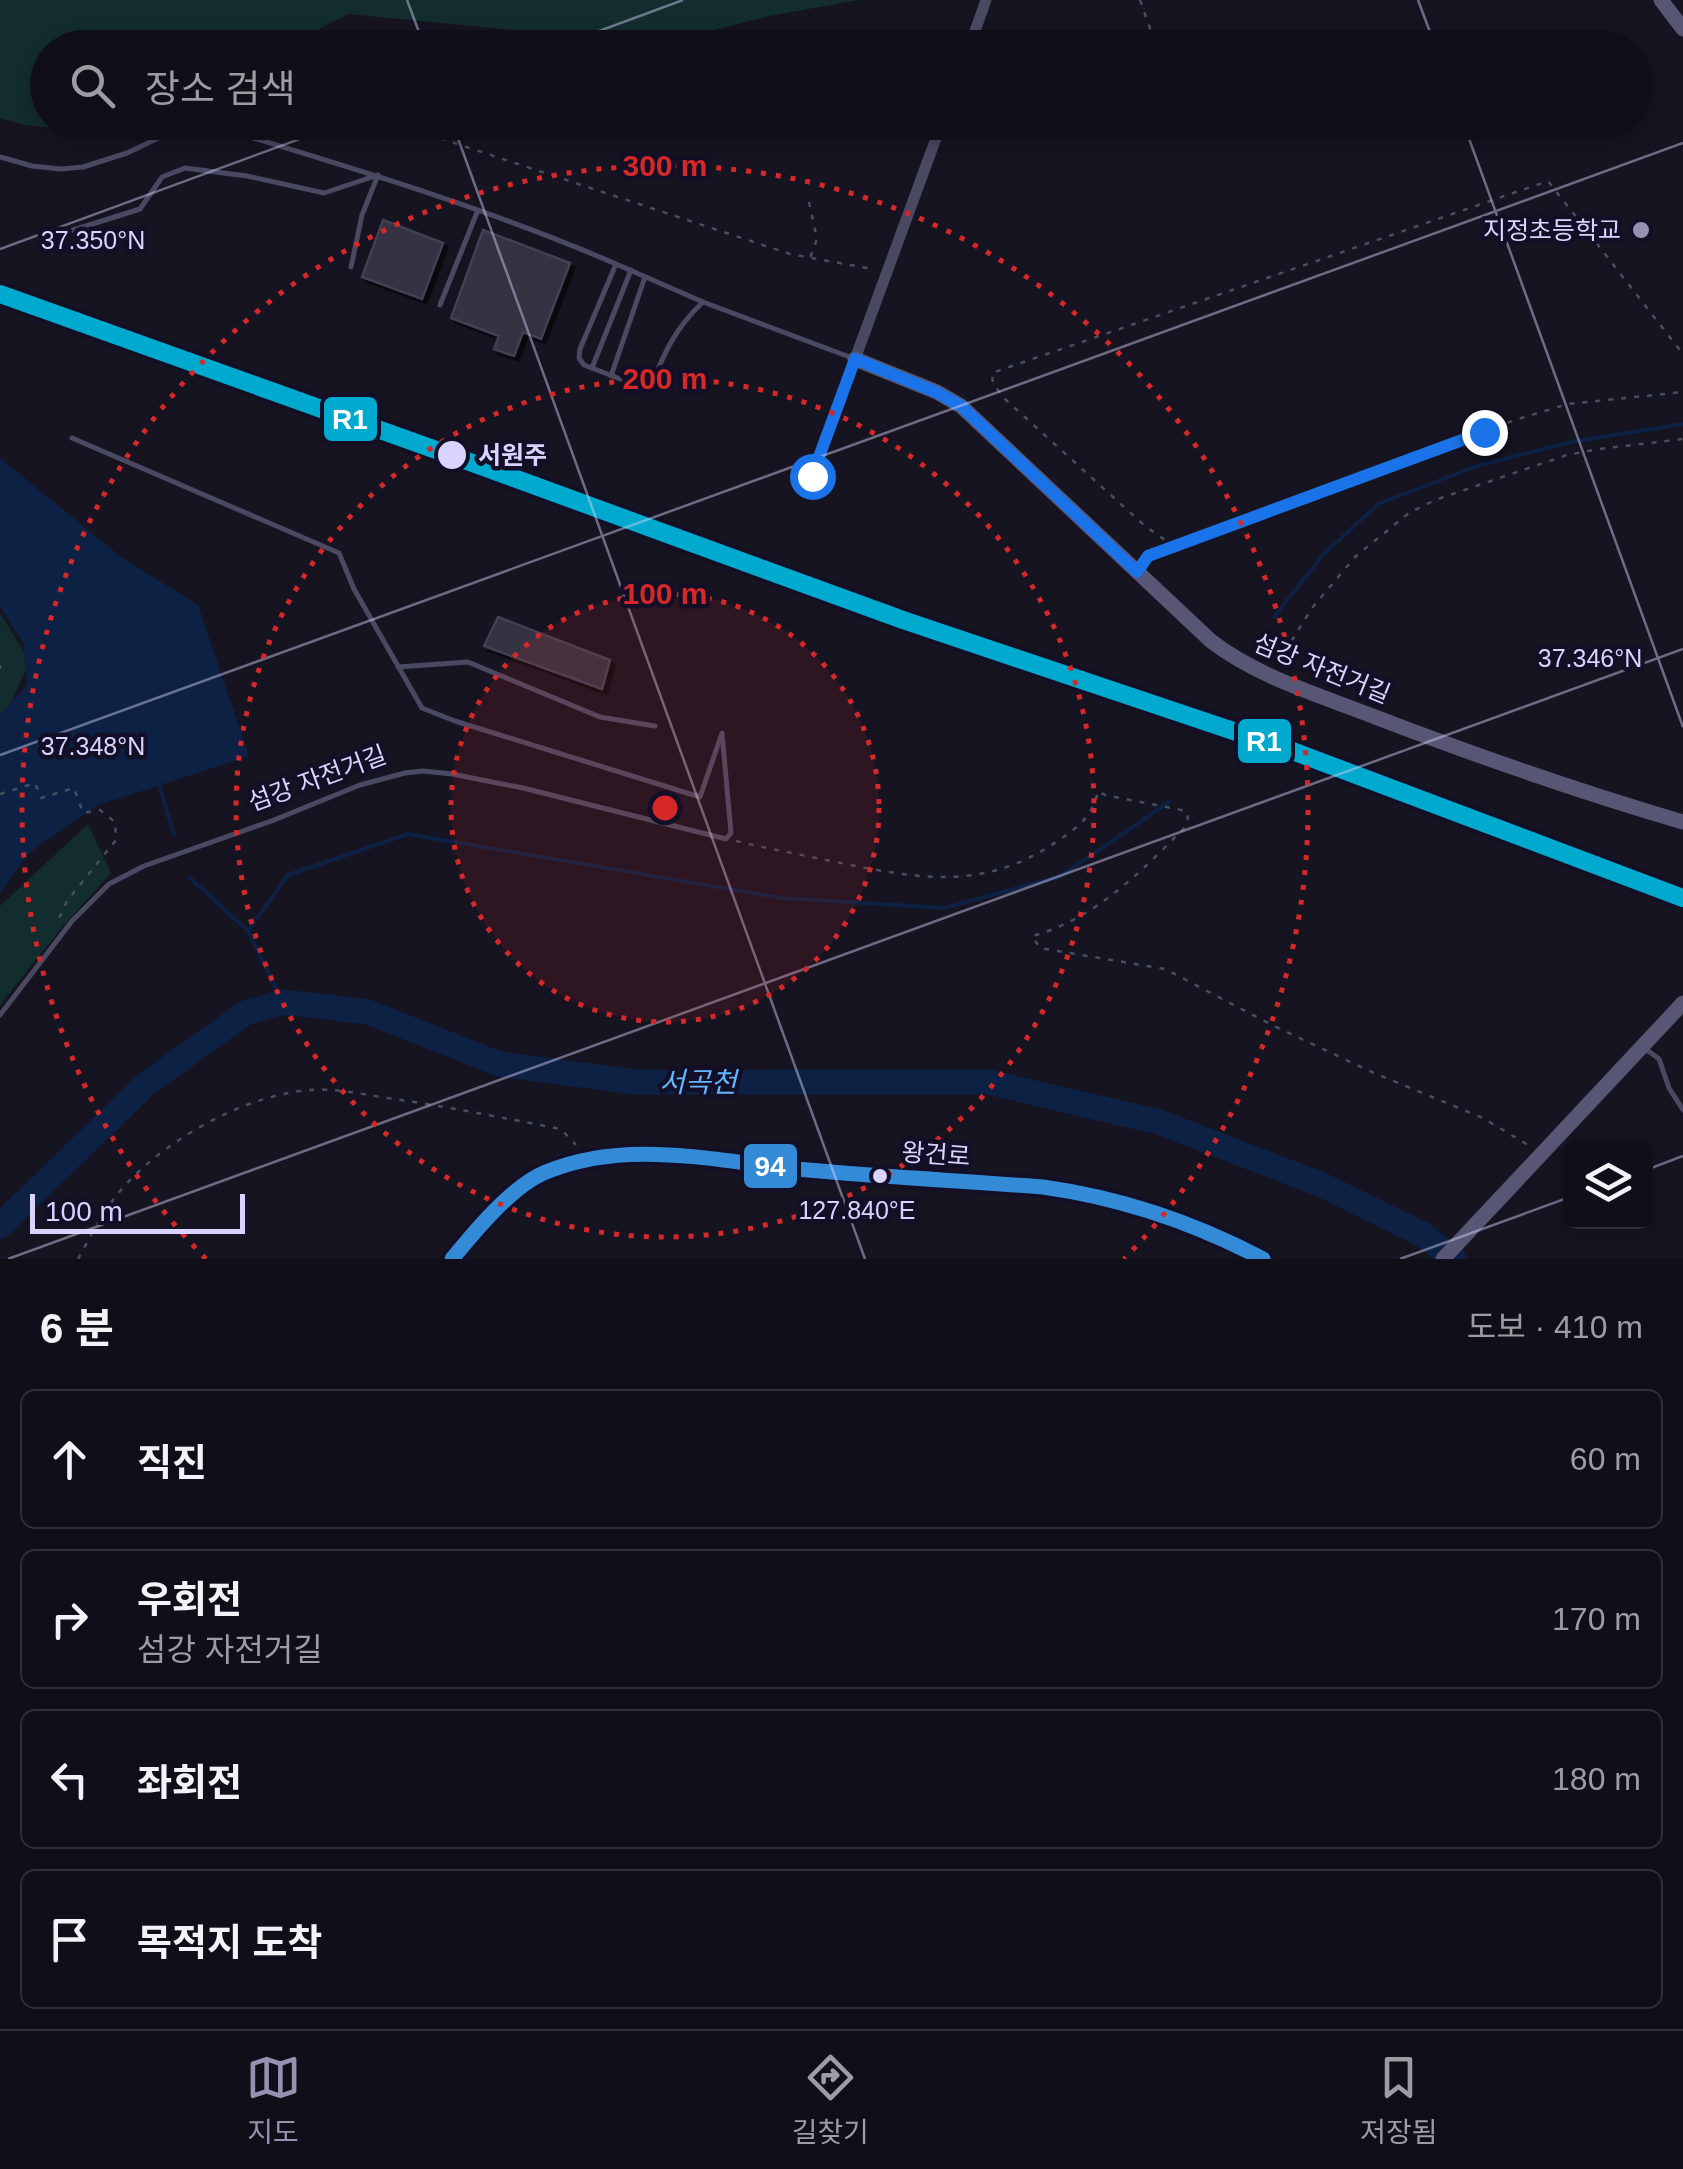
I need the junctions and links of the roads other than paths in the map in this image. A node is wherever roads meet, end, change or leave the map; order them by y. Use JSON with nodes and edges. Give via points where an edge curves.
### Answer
{"nodes":[{"id":1,"x":986,"y":0,"type":"edge"},
{"id":2,"x":1660,"y":0,"type":"edge"},
{"id":3,"x":1683,"y":29,"type":"edge"},
{"id":4,"x":975,"y":30,"type":"edge"},
{"id":5,"x":153,"y":140,"type":"edge"},
{"id":6,"x":260,"y":140,"type":"edge"},
{"id":7,"x":935,"y":140,"type":"edge"},
{"id":8,"x":0,"y":157,"type":"edge"},
{"id":9,"x":378,"y":176,"type":"junction"},
{"id":10,"x":478,"y":210,"type":"junction"},
{"id":11,"x":70,"y":230,"type":"dead end"},
{"id":12,"x":616,"y":264,"type":"junction"},
{"id":13,"x":351,"y":266,"type":"dead end"},
{"id":14,"x":631,"y":270,"type":"junction"},
{"id":15,"x":646,"y":277,"type":"junction"},
{"id":16,"x":703,"y":302,"type":"junction"},
{"id":17,"x":440,"y":306,"type":"dead end"},
{"id":18,"x":855,"y":359,"type":"junction"},
{"id":19,"x":592,"y":368,"type":"junction"},
{"id":20,"x":611,"y":376,"type":"junction"},
{"id":21,"x":72,"y":438,"type":"dead end"},
{"id":22,"x":812,"y":476,"type":"dead end"},
{"id":23,"x":398,"y":667,"type":"junction"},
{"id":24,"x":655,"y":726,"type":"dead end"},
{"id":25,"x":1683,"y":822,"type":"edge"},
{"id":26,"x":1683,"y":1003,"type":"edge"},
{"id":27,"x":0,"y":1015,"type":"edge"},
{"id":28,"x":1642,"y":1046,"type":"junction"},
{"id":29,"x":1683,"y":1110,"type":"edge"},
{"id":30,"x":452,"y":1259,"type":"edge"},
{"id":31,"x":1263,"y":1259,"type":"edge"},
{"id":32,"x":1443,"y":1259,"type":"edge"}],
"edges":[{"from":1,"to":4,"type":"street"},
{"from":2,"to":3,"type":"street"},
{"from":5,"to":8,"type":"lane","via":[[84,167],[32,166]]},
{"from":6,"to":9,"type":"lane"},
{"from":7,"to":18,"type":"street"},
{"from":9,"to":10,"type":"lane"},
{"from":9,"to":11,"type":"lane","via":[[324,192],[185,168],[162,177],[140,209]]},
{"from":9,"to":13,"type":"lane"},
{"from":10,"to":12,"type":"lane"},
{"from":10,"to":17,"type":"lane"},
{"from":12,"to":14,"type":"lane"},
{"from":12,"to":19,"type":"lane","via":[[578,354]]},
{"from":14,"to":15,"type":"lane"},
{"from":14,"to":19,"type":"lane"},
{"from":15,"to":16,"type":"lane"},
{"from":15,"to":20,"type":"lane"},
{"from":16,"to":18,"type":"lane"},
{"from":16,"to":20,"type":"lane","via":[[671,338],[649,390]]},
{"from":18,"to":22,"type":"lane"},
{"from":18,"to":25,"type":"street","name":"섬강 자전거길","via":[[961,406],[1234,658],[1571,789]]},
{"from":19,"to":20,"type":"lane"},
{"from":21,"to":23,"type":"lane","via":[[340,553]]},
{"from":23,"to":24,"type":"lane","via":[[468,662],[600,717]]},
{"from":23,"to":27,"type":"lane","name":"섬강 자전거길","via":[[422,708],[700,797],[722,733],[731,833],[726,839],[452,774],[405,773],[109,884]]},
{"from":26,"to":28,"type":"street"},
{"from":28,"to":29,"type":"lane","via":[[1659,1058]]},
{"from":28,"to":32,"type":"street"},
{"from":30,"to":31,"type":"street","name":"왕건로","via":[[542,1173],[587,1158],[639,1152],[1081,1192],[1187,1222]]}]}
